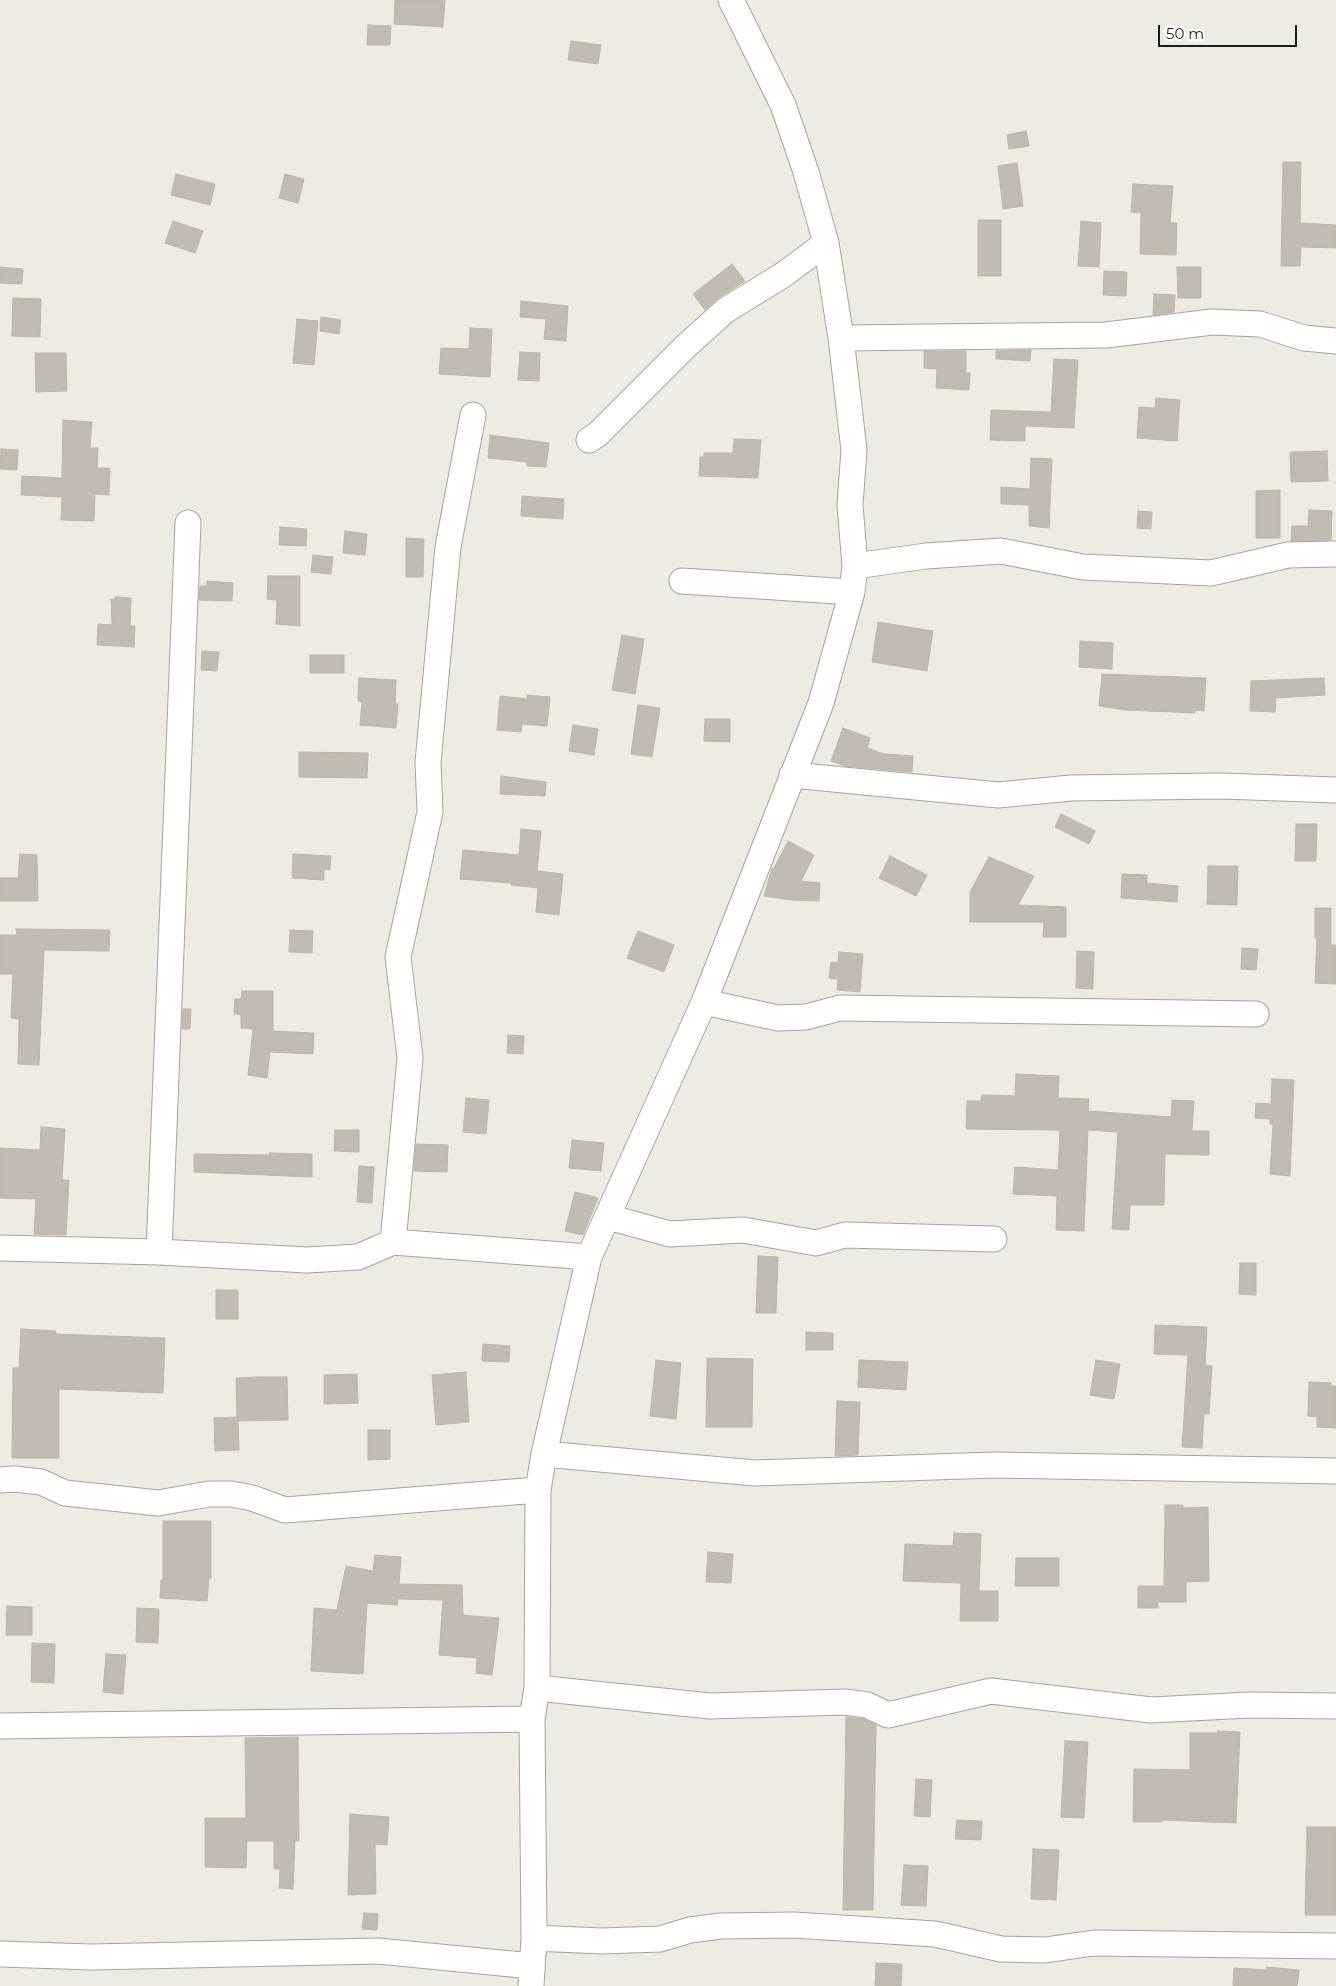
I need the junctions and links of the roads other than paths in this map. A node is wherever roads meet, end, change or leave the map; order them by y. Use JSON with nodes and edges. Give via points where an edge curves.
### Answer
{"nodes":[{"id":1,"x":731,"y":0,"type":"edge"},
{"id":2,"x":826,"y":243,"type":"junction"},
{"id":3,"x":841,"y":338,"type":"junction"},
{"id":4,"x":1336,"y":342,"type":"edge"},
{"id":5,"x":473,"y":415,"type":"dead end"},
{"id":6,"x":589,"y":440,"type":"dead end"},
{"id":7,"x":188,"y":523,"type":"dead end"},
{"id":8,"x":1336,"y":554,"type":"edge"},
{"id":9,"x":856,"y":566,"type":"junction"},
{"id":10,"x":682,"y":581,"type":"dead end"},
{"id":11,"x":852,"y":592,"type":"junction"},
{"id":12,"x":792,"y":775,"type":"junction"},
{"id":13,"x":1336,"y":790,"type":"edge"},
{"id":14,"x":704,"y":1002,"type":"junction"},
{"id":15,"x":1256,"y":1014,"type":"dead end"},
{"id":16,"x":608,"y":1217,"type":"junction"},
{"id":17,"x":994,"y":1239,"type":"dead end"},
{"id":18,"x":393,"y":1242,"type":"junction"},
{"id":19,"x":0,"y":1248,"type":"edge"},
{"id":20,"x":160,"y":1252,"type":"junction"},
{"id":21,"x":589,"y":1257,"type":"junction"},
{"id":22,"x":544,"y":1454,"type":"junction"},
{"id":23,"x":1336,"y":1471,"type":"edge"},
{"id":24,"x":0,"y":1480,"type":"edge"},
{"id":25,"x":538,"y":1490,"type":"junction"},
{"id":26,"x":537,"y":1688,"type":"junction"},
{"id":27,"x":1336,"y":1706,"type":"edge"},
{"id":28,"x":532,"y":1718,"type":"junction"},
{"id":29,"x":0,"y":1726,"type":"edge"},
{"id":30,"x":534,"y":1938,"type":"junction"},
{"id":31,"x":1336,"y":1946,"type":"edge"},
{"id":32,"x":0,"y":1954,"type":"edge"},
{"id":33,"x":532,"y":1976,"type":"edge"}],
"edges":[{"from":1,"to":2,"type":"street","via":[[783,105]]},
{"from":2,"to":3,"type":"street"},
{"from":2,"to":6,"type":"street","via":[[784,275],[726,310]]},
{"from":3,"to":4,"type":"street","via":[[1106,335],[1212,322],[1260,324],[1304,338]]},
{"from":3,"to":9,"type":"street","via":[[854,450],[850,505]]},
{"from":5,"to":18,"type":"street","via":[[448,547],[428,762],[430,812],[398,957],[410,1058]]},
{"from":7,"to":20,"type":"street"},
{"from":8,"to":9,"type":"street","via":[[1288,555],[1212,573],[1083,567],[1001,551],[926,556]]},
{"from":9,"to":11,"type":"street"},
{"from":10,"to":11,"type":"street"},
{"from":11,"to":12,"type":"street","via":[[821,704]]},
{"from":12,"to":13,"type":"street","via":[[998,795],[1071,788],[1222,786]]},
{"from":12,"to":14,"type":"street"},
{"from":14,"to":15,"type":"street","via":[[778,1018],[806,1017],[840,1008]]},
{"from":14,"to":16,"type":"street"},
{"from":16,"to":17,"type":"street","via":[[670,1234],[743,1230],[816,1243],[845,1235]]},
{"from":16,"to":21,"type":"street"},
{"from":18,"to":20,"type":"street","via":[[358,1257],[307,1260]]},
{"from":18,"to":21,"type":"street"},
{"from":19,"to":20,"type":"street"},
{"from":21,"to":22,"type":"street"},
{"from":22,"to":23,"type":"street","via":[[755,1473],[994,1465]]},
{"from":22,"to":25,"type":"street"},
{"from":24,"to":25,"type":"street","via":[[14,1478],[41,1482],[65,1493],[158,1503],[208,1494],[232,1494],[285,1510]]},
{"from":25,"to":26,"type":"street"},
{"from":26,"to":27,"type":"street","via":[[710,1706],[845,1702],[867,1705],[888,1716],[991,1691],[1151,1710],[1250,1705]]},
{"from":26,"to":28,"type":"street"},
{"from":28,"to":29,"type":"street"},
{"from":28,"to":30,"type":"street"},
{"from":30,"to":31,"type":"street","via":[[660,1939],[690,1930],[721,1926],[794,1925],[935,1934],[1001,1950],[1045,1950],[1094,1943]]},
{"from":30,"to":33,"type":"street"},
{"from":32,"to":33,"type":"street","via":[[91,1957],[378,1951]]}]}
